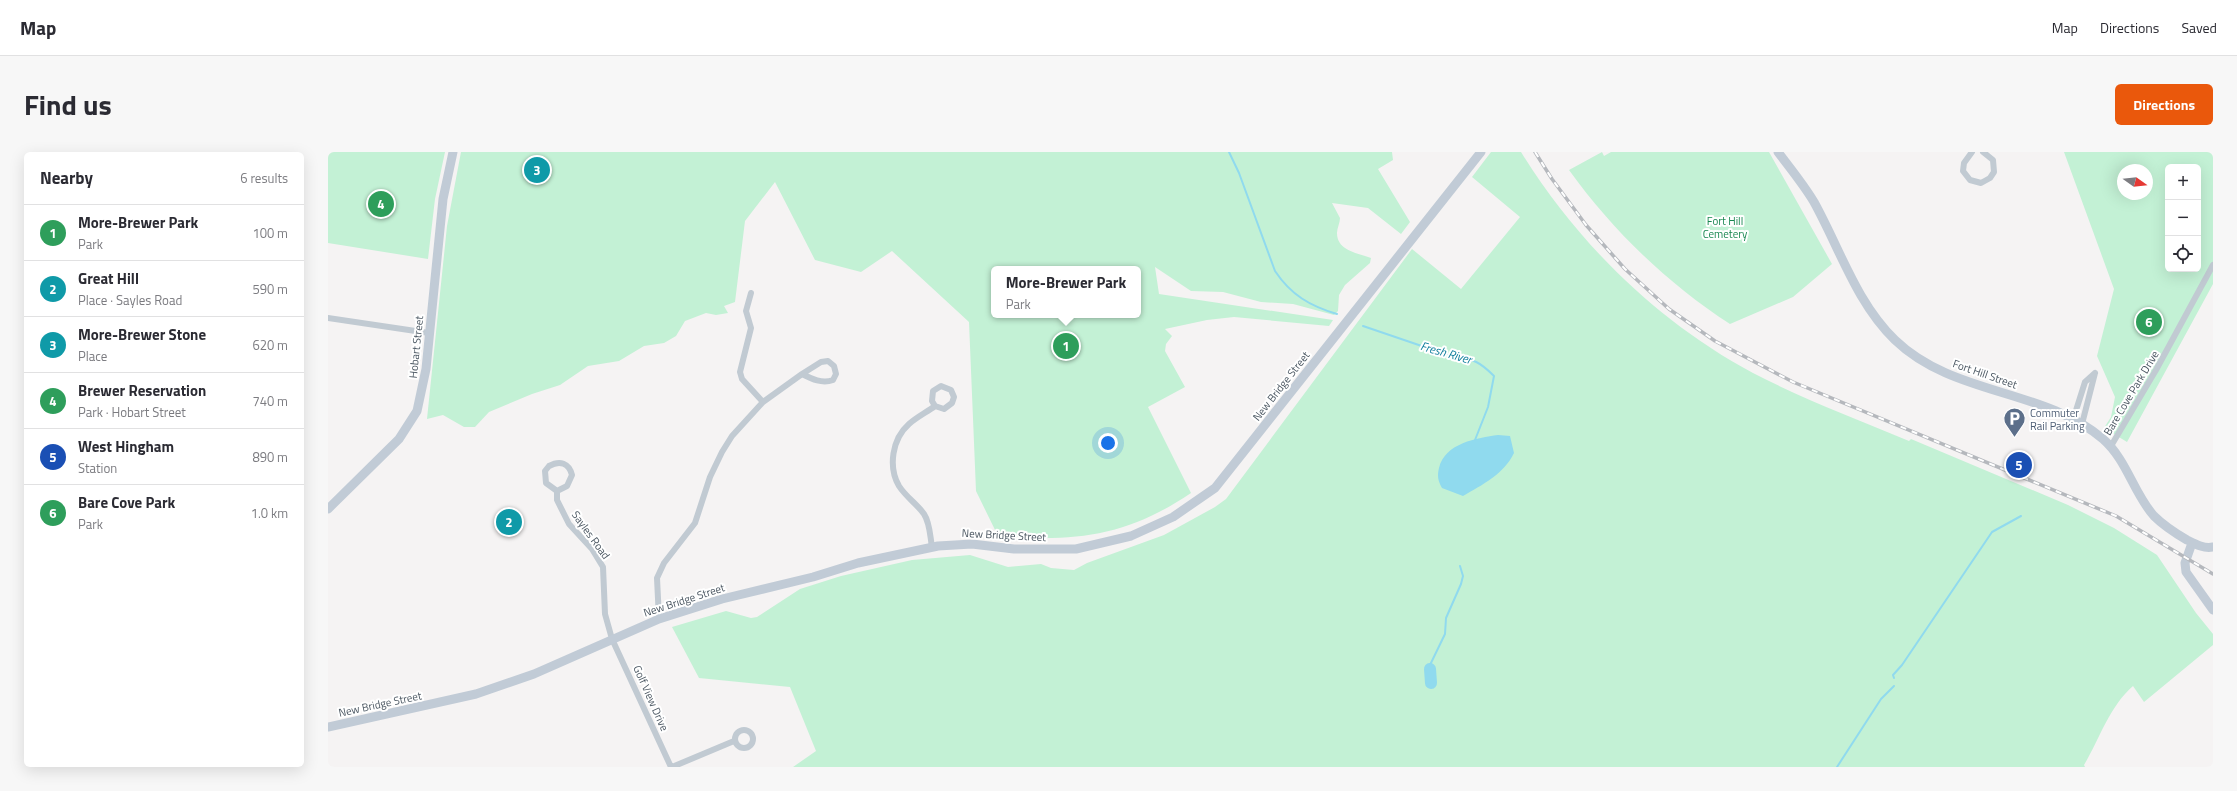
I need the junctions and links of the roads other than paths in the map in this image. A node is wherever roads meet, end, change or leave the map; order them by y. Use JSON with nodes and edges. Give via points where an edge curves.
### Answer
{"nodes":[{"id":1,"x":453,"y":152,"type":"edge"},
{"id":2,"x":1481,"y":152,"type":"edge"},
{"id":3,"x":1778,"y":152,"type":"edge"},
{"id":4,"x":1972,"y":152,"type":"edge"},
{"id":5,"x":1983,"y":152,"type":"edge"},
{"id":6,"x":2213,"y":265,"type":"edge"},
{"id":7,"x":751,"y":293,"type":"dead end"},
{"id":8,"x":328,"y":318,"type":"edge"},
{"id":9,"x":429,"y":333,"type":"junction"},
{"id":10,"x":802,"y":374,"type":"junction"},
{"id":11,"x":764,"y":402,"type":"junction"},
{"id":12,"x":935,"y":406,"type":"dead end"},
{"id":13,"x":2073,"y":420,"type":"junction"},
{"id":14,"x":2082,"y":424,"type":"junction"},
{"id":15,"x":2110,"y":446,"type":"junction"},
{"id":16,"x":557,"y":491,"type":"junction"},
{"id":17,"x":328,"y":509,"type":"edge"},
{"id":18,"x":2192,"y":543,"type":"junction"},
{"id":19,"x":932,"y":547,"type":"junction"},
{"id":20,"x":2213,"y":547,"type":"edge"},
{"id":21,"x":2213,"y":610,"type":"edge"},
{"id":22,"x":660,"y":619,"type":"junction"},
{"id":23,"x":612,"y":639,"type":"junction"},
{"id":24,"x":328,"y":727,"type":"edge"},
{"id":25,"x":734,"y":741,"type":"dead end"},
{"id":26,"x":672,"y":767,"type":"edge"}],
"edges":[{"from":1,"to":9,"type":"street","name":"Hobart Street","via":[[443,199]]},
{"from":2,"to":19,"type":"street","name":"New Bridge Street","via":[[1239,459],[1215,488],[1199,501],[1161,524],[1139,533],[1076,549],[1014,549],[972,544]]},
{"from":3,"to":13,"type":"street","name":"Fort Hill Street","via":[[1813,201],[1852,280],[1872,313],[1897,341],[1942,372],[1968,383],[2017,397]]},
{"from":4,"to":5,"type":"street","via":[[1964,162],[1963,171],[1970,180],[1981,183],[1990,178],[1994,170],[1993,160]]},
{"from":6,"to":15,"type":"street","name":"Bare Cove Park Drive","via":[[2156,370]]},
{"from":7,"to":11,"type":"street","via":[[746,311],[750,328],[740,372],[742,379]]},
{"from":8,"to":9,"type":"street"},
{"from":9,"to":17,"type":"street","name":"Hobart Street","via":[[422,394],[412,422],[386,453]]},
{"from":10,"to":10,"type":"street","via":[[817,381],[828,382],[833,380],[836,374],[834,366],[828,361],[821,362]]},
{"from":10,"to":11,"type":"street"},
{"from":11,"to":22,"type":"street","via":[[732,436],[722,452],[710,477],[695,523],[664,563],[656,587]]},
{"from":12,"to":19,"type":"street","via":[[909,424],[901,434],[895,446],[893,462],[899,486],[924,514]]},
{"from":13,"to":14,"type":"street","name":"Fort Hill Street"},
{"from":13,"to":14,"type":"street","via":[[2085,382],[2095,372]]},
{"from":14,"to":15,"type":"street","name":"Fort Hill Street"},
{"from":15,"to":18,"type":"street","name":"Fort Hill Street","via":[[2154,516]]},
{"from":16,"to":16,"type":"street","name":"Sayles Road","via":[[567,486],[572,475],[561,462],[549,466],[544,478],[546,483]]},
{"from":16,"to":23,"type":"street","name":"Sayles Road","via":[[558,500],[569,524],[603,567],[605,614]]},
{"from":18,"to":20,"type":"street","name":"Fort Hill Street","via":[[2207,548]]},
{"from":18,"to":21,"type":"street","via":[[2185,563],[2186,572]]},
{"from":19,"to":22,"type":"street","name":"New Bridge Street","via":[[858,563]]},
{"from":22,"to":23,"type":"street","name":"New Bridge Street"},
{"from":23,"to":24,"type":"street","name":"New Bridge Street","via":[[534,674],[476,694]]},
{"from":23,"to":26,"type":"street","name":"Golf View Drive"},
{"from":25,"to":26,"type":"street","name":"Golf View Drive"}]}
